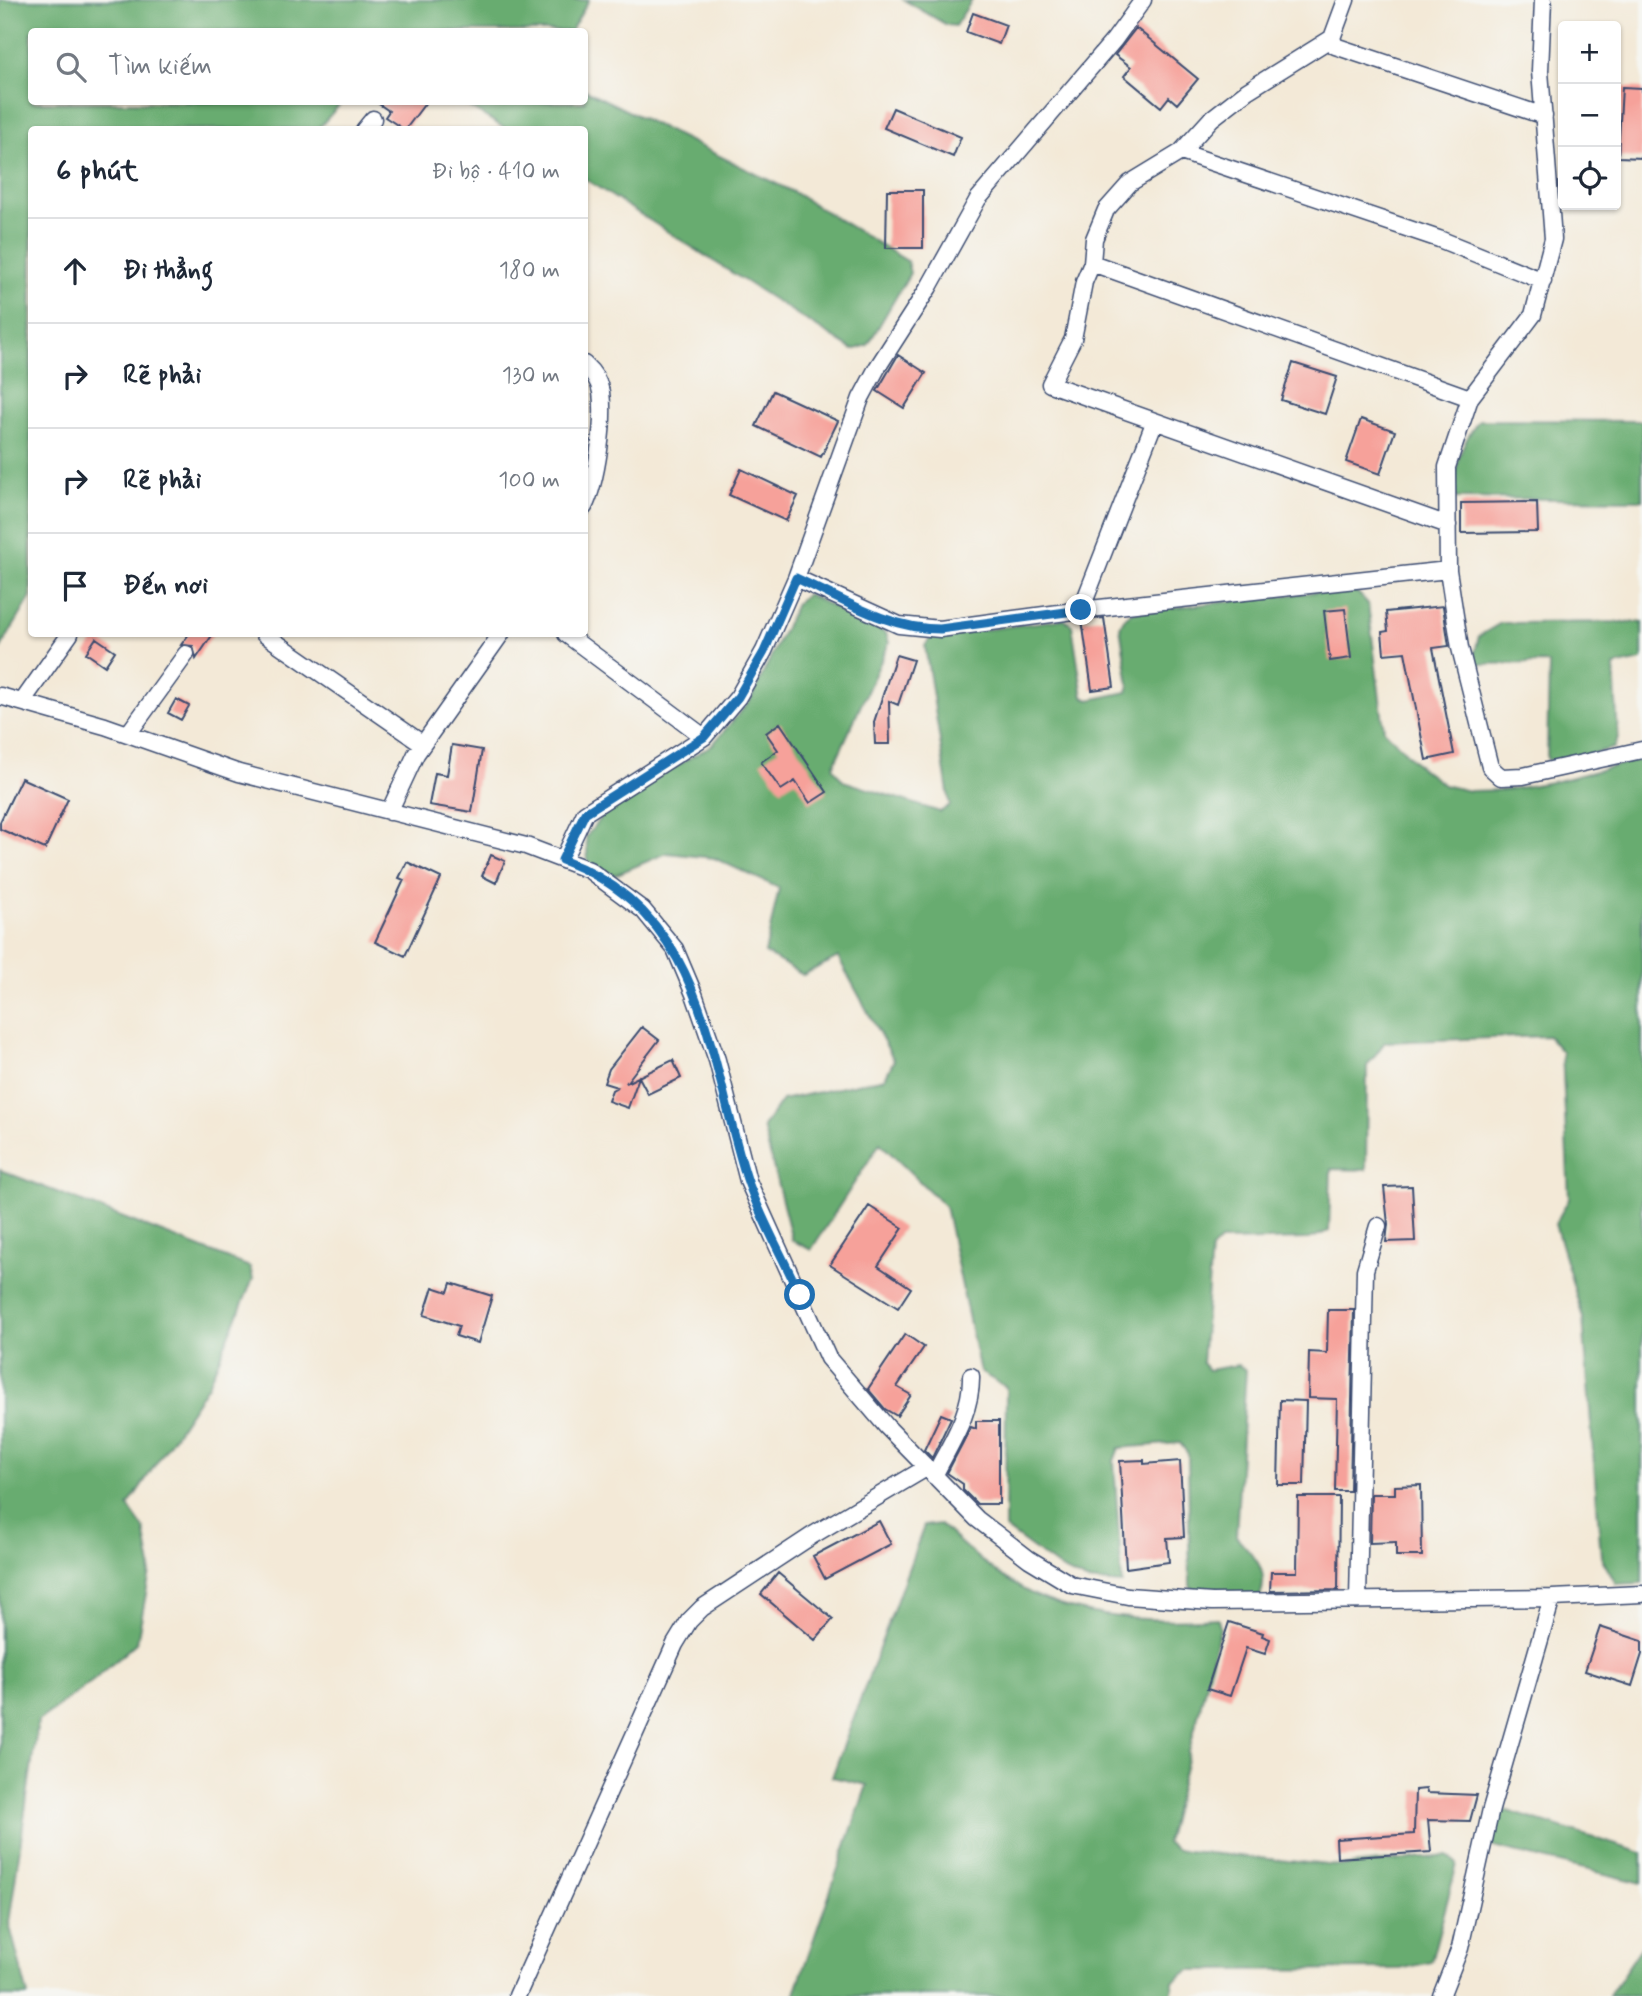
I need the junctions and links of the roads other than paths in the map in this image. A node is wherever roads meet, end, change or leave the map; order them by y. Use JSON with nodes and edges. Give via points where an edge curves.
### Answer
{"nodes":[{"id":1,"x":1143,"y":0,"type":"edge"},
{"id":2,"x":1346,"y":0,"type":"edge"},
{"id":3,"x":1543,"y":0,"type":"edge"},
{"id":4,"x":1332,"y":38,"type":"junction"},
{"id":5,"x":1544,"y":116,"type":"junction"},
{"id":6,"x":1181,"y":152,"type":"junction"},
{"id":7,"x":1092,"y":263,"type":"junction"},
{"id":8,"x":1544,"y":281,"type":"junction"},
{"id":9,"x":588,"y":368,"type":"edge"},
{"id":10,"x":1470,"y":398,"type":"junction"},
{"id":11,"x":1154,"y":423,"type":"junction"},
{"id":12,"x":588,"y":493,"type":"edge"},
{"id":13,"x":1448,"y":525,"type":"junction"},
{"id":14,"x":1448,"y":570,"type":"junction"},
{"id":15,"x":796,"y":578,"type":"junction"},
{"id":16,"x":1081,"y":610,"type":"junction"},
{"id":17,"x":68,"y":637,"type":"edge"},
{"id":18,"x":268,"y":637,"type":"edge"},
{"id":19,"x":499,"y":637,"type":"edge"},
{"id":20,"x":570,"y":637,"type":"edge"},
{"id":21,"x":186,"y":654,"type":"dead end"},
{"id":22,"x":0,"y":696,"type":"edge"},
{"id":23,"x":22,"y":702,"type":"junction"},
{"id":24,"x":128,"y":734,"type":"junction"},
{"id":25,"x":704,"y":737,"type":"junction"},
{"id":26,"x":423,"y":744,"type":"junction"},
{"id":27,"x":1642,"y":750,"type":"edge"},
{"id":28,"x":389,"y":812,"type":"junction"},
{"id":29,"x":562,"y":860,"type":"junction"},
{"id":30,"x":1378,"y":1226,"type":"dead end"},
{"id":31,"x":971,"y":1376,"type":"dead end"},
{"id":32,"x":930,"y":1472,"type":"junction"},
{"id":33,"x":1642,"y":1594,"type":"edge"},
{"id":34,"x":1552,"y":1598,"type":"junction"},
{"id":35,"x":1358,"y":1600,"type":"junction"},
{"id":36,"x":517,"y":1996,"type":"edge"},
{"id":37,"x":1441,"y":1996,"type":"edge"}],
"edges":[{"from":1,"to":15,"type":"street","via":[[964,220],[861,398]]},
{"from":2,"to":4,"type":"street"},
{"from":3,"to":5,"type":"street","via":[[1540,71]]},
{"from":4,"to":5,"type":"street","via":[[1335,46]]},
{"from":4,"to":6,"type":"street","via":[[1211,119]]},
{"from":5,"to":8,"type":"street","via":[[1553,239]]},
{"from":6,"to":7,"type":"street","via":[[1130,183],[1107,210],[1094,239]]},
{"from":6,"to":8,"type":"street","via":[[1439,239]]},
{"from":7,"to":10,"type":"street"},
{"from":7,"to":11,"type":"street","via":[[1073,340],[1050,384]]},
{"from":8,"to":10,"type":"street","via":[[1527,327]]},
{"from":9,"to":12,"type":"street","via":[[601,391],[601,409],[596,466]]},
{"from":10,"to":13,"type":"street","via":[[1447,467]]},
{"from":11,"to":13,"type":"street"},
{"from":11,"to":16,"type":"street"},
{"from":13,"to":14,"type":"street"},
{"from":14,"to":16,"type":"street"},
{"from":14,"to":27,"type":"street","via":[[1460,648],[1478,725],[1495,772],[1501,777],[1523,776]]},
{"from":15,"to":16,"type":"street","via":[[899,625],[918,629]]},
{"from":15,"to":25,"type":"street","via":[[764,652],[738,697]]},
{"from":17,"to":23,"type":"street"},
{"from":18,"to":26,"type":"street"},
{"from":19,"to":26,"type":"street"},
{"from":20,"to":25,"type":"street"},
{"from":21,"to":24,"type":"street"},
{"from":22,"to":23,"type":"street"},
{"from":23,"to":24,"type":"street"},
{"from":24,"to":28,"type":"street","via":[[239,773]]},
{"from":25,"to":29,"type":"street","via":[[585,813]]},
{"from":26,"to":28,"type":"street"},
{"from":28,"to":29,"type":"street","via":[[526,846]]},
{"from":29,"to":32,"type":"street","via":[[590,870],[643,910],[675,949],[717,1060],[748,1181],[828,1358]]},
{"from":30,"to":35,"type":"street","via":[[1365,1270]]},
{"from":31,"to":32,"type":"street","via":[[966,1412]]},
{"from":32,"to":35,"type":"street","via":[[977,1519],[1072,1585],[1128,1596],[1212,1602]]},
{"from":32,"to":36,"type":"street","via":[[813,1535],[689,1621]]},
{"from":33,"to":34,"type":"street"},
{"from":34,"to":35,"type":"street"},
{"from":34,"to":37,"type":"street","via":[[1491,1809],[1460,1948]]}]}
